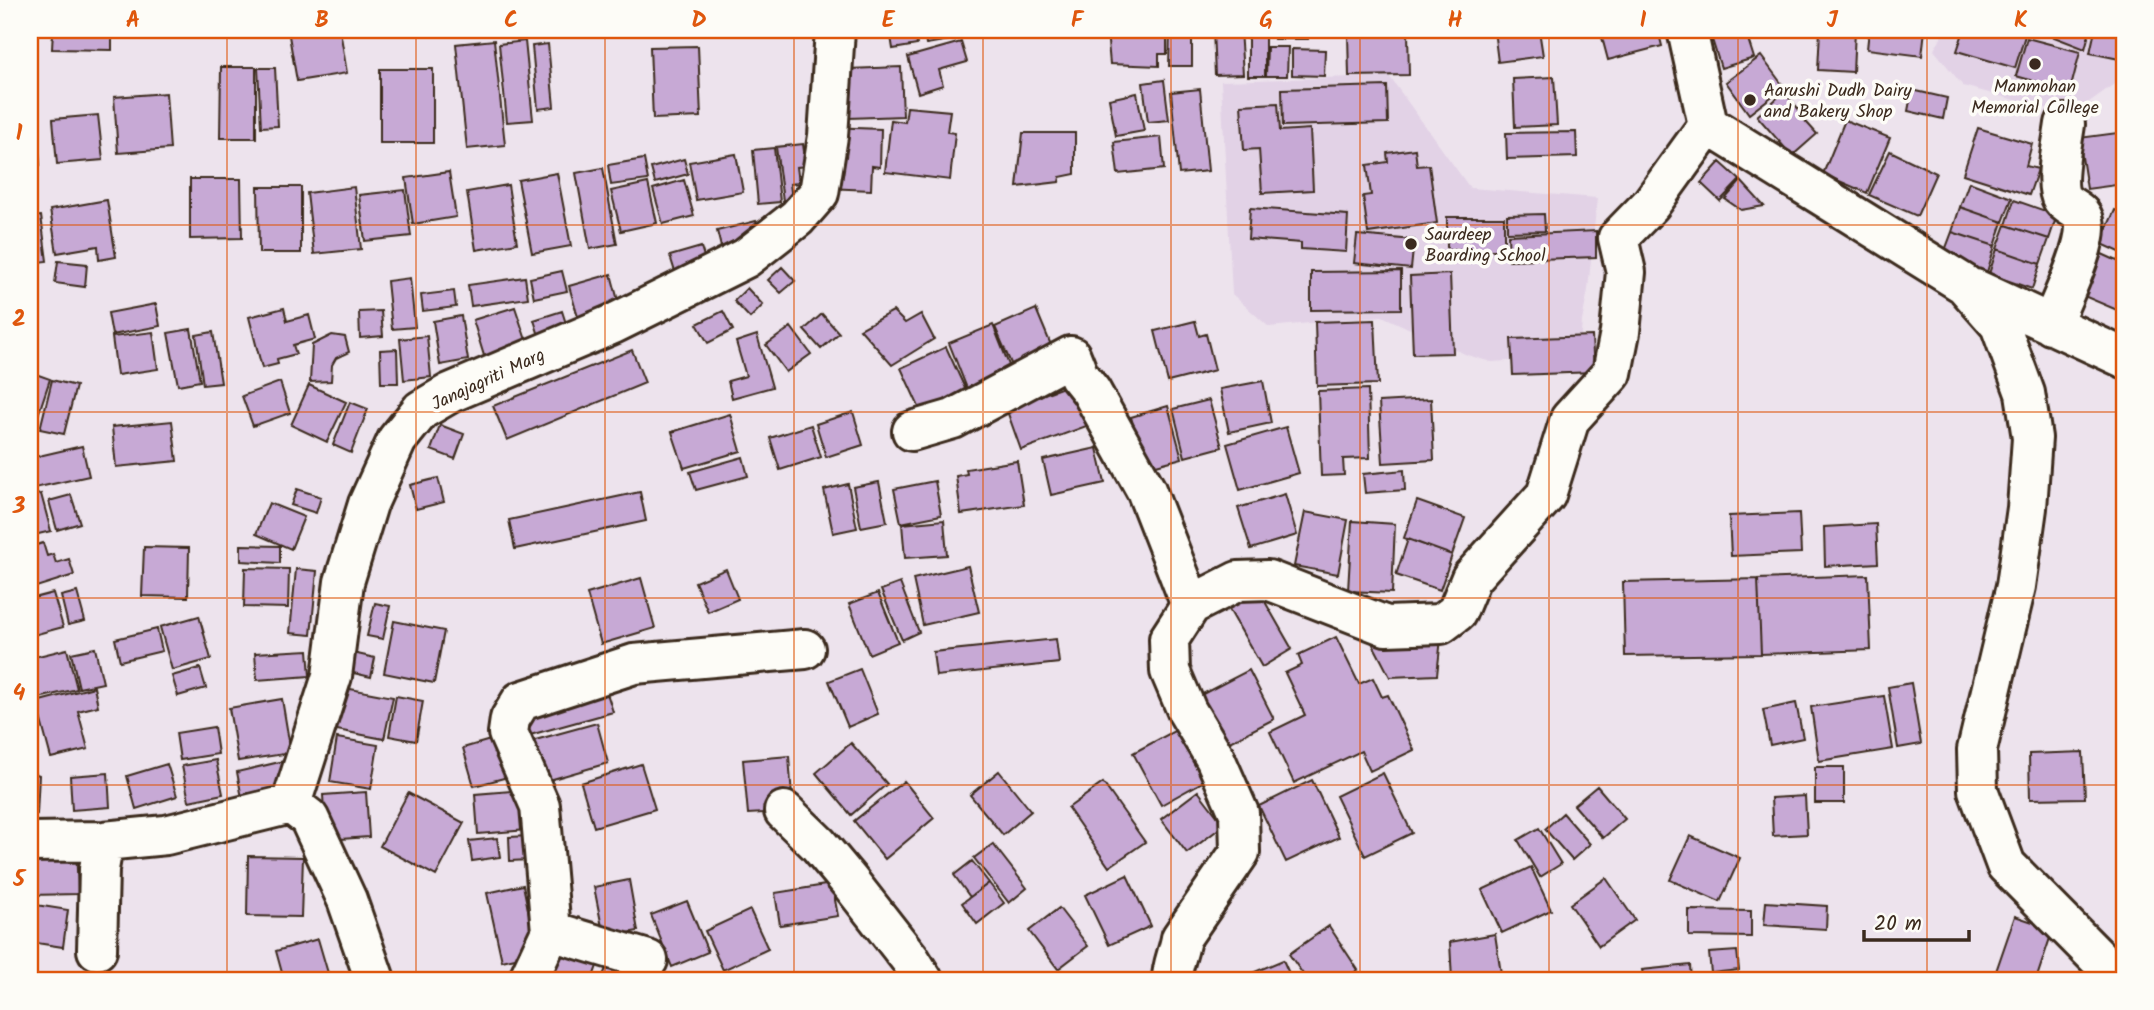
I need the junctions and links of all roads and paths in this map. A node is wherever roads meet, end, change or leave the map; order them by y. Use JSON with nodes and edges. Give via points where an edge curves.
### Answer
{"nodes":[{"id":1,"x":835,"y":30,"type":"edge"},
{"id":2,"x":1687,"y":30,"type":"edge"},
{"id":3,"x":2065,"y":124,"type":"dead end"},
{"id":4,"x":1708,"y":125,"type":"junction"},
{"id":5,"x":1964,"y":284,"type":"junction"},
{"id":6,"x":2051,"y":325,"type":"junction"},
{"id":7,"x":2124,"y":358,"type":"edge"},
{"id":8,"x":912,"y":431,"type":"dead end"},
{"id":9,"x":1191,"y":605,"type":"junction"},
{"id":10,"x":805,"y":649,"type":"dead end"},
{"id":11,"x":291,"y":804,"type":"junction"},
{"id":12,"x":783,"y":811,"type":"dead end"},
{"id":13,"x":104,"y":841,"type":"junction"},
{"id":14,"x":30,"y":842,"type":"edge"},
{"id":15,"x":551,"y":931,"type":"junction"},
{"id":16,"x":97,"y":950,"type":"dead end"},
{"id":17,"x":648,"y":960,"type":"dead end"},
{"id":18,"x":1162,"y":978,"type":"edge"},
{"id":19,"x":375,"y":980,"type":"edge"},
{"id":20,"x":528,"y":980,"type":"edge"},
{"id":21,"x":923,"y":980,"type":"edge"},
{"id":22,"x":2124,"y":980,"type":"edge"}],
"edges":[{"from":1,"to":11,"type":"street","name":"Janajagriti Marg","via":[[827,153],[819,193],[797,218],[746,258],[613,324],[450,393],[421,410],[397,440],[368,504],[344,582],[332,676]]},
{"from":2,"to":4,"type":"street"},
{"from":3,"to":6,"type":"street","via":[[2060,196],[2083,217],[2085,229]]},
{"from":4,"to":5,"type":"street"},
{"from":4,"to":9,"type":"street","via":[[1651,204],[1618,238],[1626,272],[1612,373],[1570,419],[1546,495],[1471,578],[1457,612],[1441,624],[1386,626],[1268,580],[1238,581]]},
{"from":5,"to":6,"type":"street"},
{"from":5,"to":22,"type":"street","via":[[2000,325],[2025,393],[2032,438],[2016,586],[1977,750],[1978,790],[2006,865]]},
{"from":6,"to":7,"type":"street"},
{"from":8,"to":9,"type":"street","via":[[953,419],[1071,356],[1146,490]]},
{"from":9,"to":18,"type":"street","via":[[1169,639],[1170,671],[1239,813],[1240,852],[1181,938],[1179,953]]},
{"from":10,"to":15,"type":"street","via":[[634,664],[521,701],[510,719],[509,733],[540,806]]},
{"from":11,"to":13,"type":"street","via":[[166,835]]},
{"from":11,"to":19,"type":"street","via":[[309,818],[347,900]]},
{"from":12,"to":21,"type":"street","via":[[849,881]]},
{"from":13,"to":14,"type":"street"},
{"from":13,"to":16,"type":"street"},
{"from":15,"to":17,"type":"street"},
{"from":15,"to":20,"type":"street"}]}
